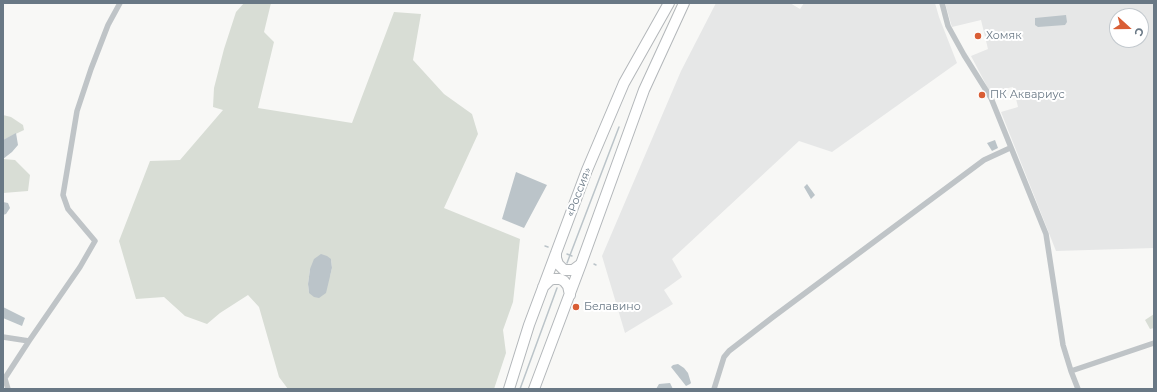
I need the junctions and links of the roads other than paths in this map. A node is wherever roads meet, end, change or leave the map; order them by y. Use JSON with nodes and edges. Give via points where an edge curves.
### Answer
{"nodes":[{"id":1,"x":120,"y":3,"type":"edge"},
{"id":2,"x":669,"y":3,"type":"edge"},
{"id":3,"x":684,"y":3,"type":"edge"},
{"id":4,"x":942,"y":3,"type":"edge"},
{"id":5,"x":1010,"y":148,"type":"junction"},
{"id":6,"x":556,"y":251,"type":"junction"},
{"id":7,"x":581,"y":264,"type":"junction"},
{"id":8,"x":542,"y":288,"type":"junction"},
{"id":9,"x":570,"y":295,"type":"junction"},
{"id":10,"x":3,"y":337,"type":"edge"},
{"id":11,"x":29,"y":340,"type":"junction"},
{"id":12,"x":1154,"y":343,"type":"edge"},
{"id":13,"x":1070,"y":371,"type":"junction"},
{"id":14,"x":4,"y":380,"type":"edge"},
{"id":15,"x":8,"y":389,"type":"edge"},
{"id":16,"x":509,"y":389,"type":"edge"},
{"id":17,"x":534,"y":389,"type":"edge"},
{"id":18,"x":714,"y":389,"type":"edge"},
{"id":19,"x":1078,"y":389,"type":"edge"}],
"edges":[{"from":1,"to":11,"type":"street","via":[[108,25],[78,111],[63,195],[68,209],[95,241]]},
{"from":2,"to":6,"type":"highway","name":"«Россия»","via":[[624,83]]},
{"from":3,"to":7,"type":"highway","via":[[644,90]]},
{"from":4,"to":5,"type":"street","via":[[948,26],[991,98]]},
{"from":5,"to":13,"type":"street","via":[[1046,234],[1063,345]]},
{"from":5,"to":18,"type":"street","via":[[984,160],[729,352],[724,357]]},
{"from":6,"to":7,"type":"highway","via":[[556,260],[562,269],[573,270]]},
{"from":6,"to":8,"type":"highway","name":"«Россия»"},
{"from":7,"to":9,"type":"highway"},
{"from":8,"to":9,"type":"highway","via":[[550,280],[560,280],[569,288]]},
{"from":8,"to":16,"type":"highway","name":"«Россия»"},
{"from":9,"to":17,"type":"highway"},
{"from":10,"to":11,"type":"street"},
{"from":11,"to":14,"type":"street"},
{"from":12,"to":13,"type":"street"},
{"from":13,"to":19,"type":"street"},
{"from":14,"to":15,"type":"street"}]}
